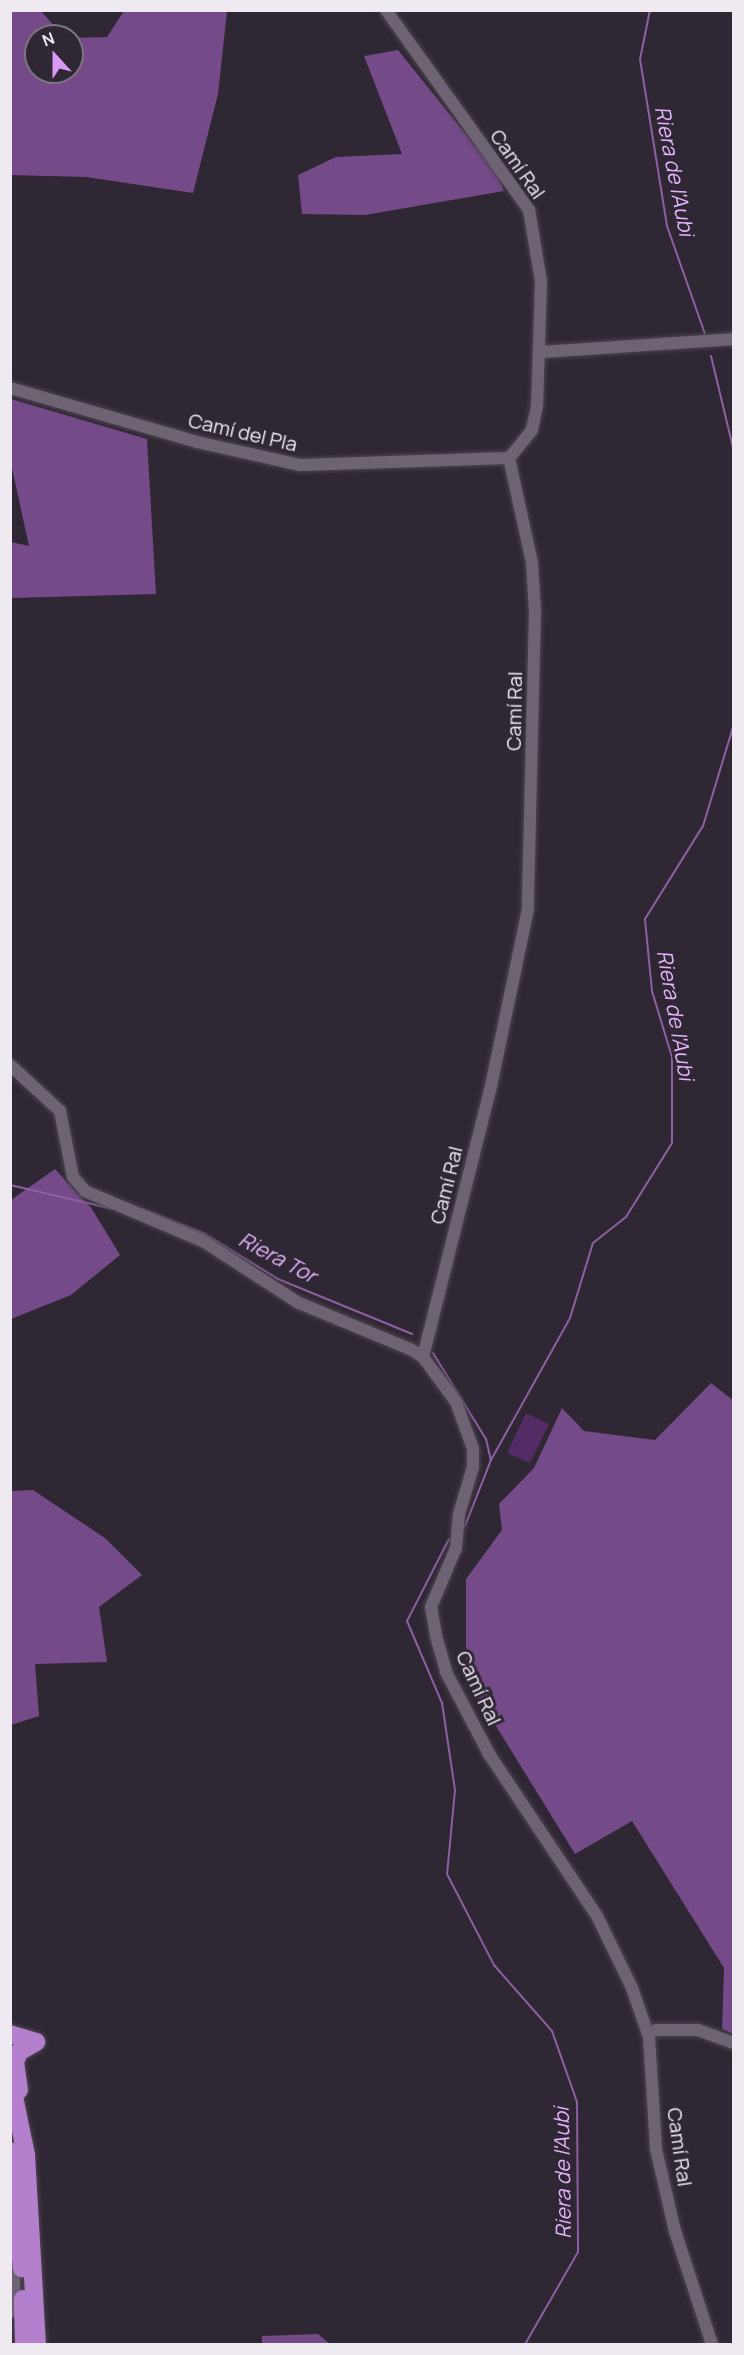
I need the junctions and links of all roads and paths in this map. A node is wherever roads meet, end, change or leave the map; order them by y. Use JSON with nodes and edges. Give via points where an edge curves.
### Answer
{"nodes":[{"id":1,"x":386,"y":10,"type":"edge"},
{"id":2,"x":734,"y":339,"type":"edge"},
{"id":3,"x":540,"y":352,"type":"junction"},
{"id":4,"x":10,"y":388,"type":"edge"},
{"id":5,"x":509,"y":458,"type":"junction"},
{"id":6,"x":10,"y":1065,"type":"edge"},
{"id":7,"x":423,"y":1357,"type":"junction"},
{"id":8,"x":656,"y":2030,"type":"dead end"},
{"id":9,"x":10,"y":2034,"type":"edge"},
{"id":10,"x":734,"y":2043,"type":"edge"},
{"id":11,"x":10,"y":2077,"type":"edge"},
{"id":12,"x":10,"y":2151,"type":"edge"},
{"id":13,"x":29,"y":2189,"type":"junction"},
{"id":14,"x":10,"y":2217,"type":"edge"},
{"id":15,"x":12,"y":2265,"type":"edge"},
{"id":16,"x":13,"y":2300,"type":"edge"},
{"id":17,"x":16,"y":2344,"type":"edge"},
{"id":18,"x":24,"y":2344,"type":"edge"},
{"id":19,"x":37,"y":2344,"type":"edge"},
{"id":20,"x":712,"y":2344,"type":"edge"}],
"edges":[{"from":1,"to":3,"type":"street","name":"Camí Ral","via":[[529,210],[539,244]]},
{"from":2,"to":3,"type":"street"},
{"from":3,"to":5,"type":"street","name":"Camí Ral","via":[[532,430]]},
{"from":4,"to":5,"type":"street","name":"Camí del Pla","via":[[196,442],[300,465]]},
{"from":5,"to":7,"type":"street","name":"Camí Ral","via":[[532,563],[535,612],[528,909],[494,1076]]},
{"from":6,"to":7,"type":"street","via":[[60,1111],[73,1177],[85,1191],[203,1241],[298,1304],[391,1338]]},
{"from":7,"to":20,"type":"street","name":"Camí Ral","via":[[456,1402],[473,1449],[456,1548],[431,1607],[443,1663],[489,1754],[597,1916],[632,1988],[649,2037],[656,2149],[675,2231]]},
{"from":8,"to":10,"type":"street","via":[[698,2030]]},
{"from":9,"to":13,"type":"highway","via":[[36,2042],[19,2052],[15,2062],[32,2153]]},
{"from":11,"to":13,"type":"highway"},
{"from":12,"to":18,"type":"highway"},
{"from":13,"to":19,"type":"highway"},
{"from":14,"to":15,"type":"street"},
{"from":15,"to":16,"type":"street"},
{"from":16,"to":17,"type":"street"}]}
